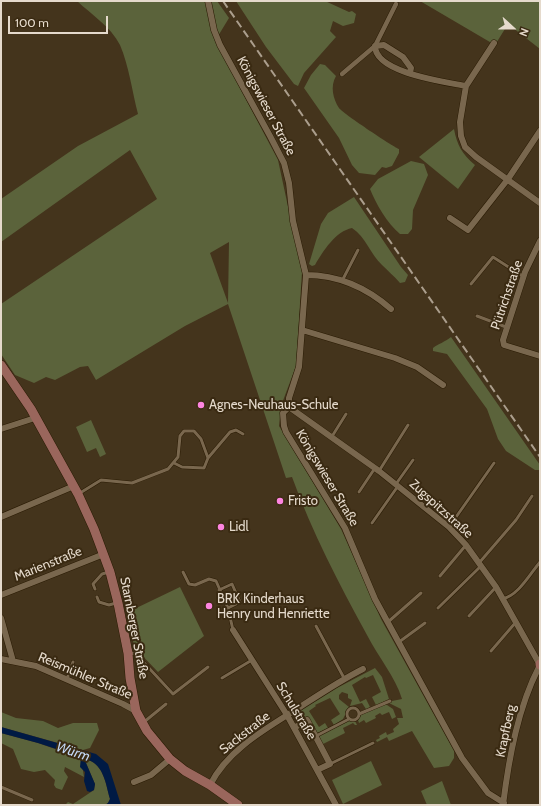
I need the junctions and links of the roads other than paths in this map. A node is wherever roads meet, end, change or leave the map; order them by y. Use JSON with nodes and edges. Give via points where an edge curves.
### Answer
{"nodes":[{"id":1,"x":208,"y":1,"type":"edge"},
{"id":2,"x":396,"y":4,"type":"dead end"},
{"id":3,"x":494,"y":43,"type":"dead end"},
{"id":4,"x":375,"y":46,"type":"junction"},
{"id":5,"x":410,"y":73,"type":"junction"},
{"id":6,"x":342,"y":74,"type":"dead end"},
{"id":7,"x":466,"y":86,"type":"junction"},
{"id":8,"x":540,"y":131,"type":"edge"},
{"id":9,"x":508,"y":179,"type":"junction"},
{"id":10,"x":540,"y":203,"type":"edge"},
{"id":11,"x":450,"y":218,"type":"dead end"},
{"id":12,"x":540,"y":241,"type":"edge"},
{"id":13,"x":358,"y":250,"type":"dead end"},
{"id":14,"x":306,"y":275,"type":"junction"},
{"id":15,"x":524,"y":277,"type":"junction"},
{"id":16,"x":342,"y":281,"type":"junction"},
{"id":17,"x":471,"y":284,"type":"dead end"},
{"id":18,"x":391,"y":310,"type":"dead end"},
{"id":19,"x":477,"y":316,"type":"dead end"},
{"id":20,"x":506,"y":327,"type":"junction"},
{"id":21,"x":302,"y":330,"type":"junction"},
{"id":22,"x":540,"y":356,"type":"edge"},
{"id":23,"x":1,"y":365,"type":"edge"},
{"id":24,"x":443,"y":385,"type":"dead end"},
{"id":25,"x":289,"y":407,"type":"junction"},
{"id":26,"x":346,"y":414,"type":"dead end"},
{"id":27,"x":35,"y":418,"type":"junction"},
{"id":28,"x":408,"y":425,"type":"dead end"},
{"id":29,"x":1,"y":429,"type":"edge"},
{"id":30,"x":243,"y":434,"type":"dead end"},
{"id":31,"x":331,"y":438,"type":"junction"},
{"id":32,"x":208,"y":458,"type":"junction"},
{"id":33,"x":413,"y":460,"type":"dead end"},
{"id":34,"x":174,"y":463,"type":"junction"},
{"id":35,"x":494,"y":463,"type":"dead end"},
{"id":36,"x":377,"y":470,"type":"junction"},
{"id":37,"x":397,"y":485,"type":"junction"},
{"id":38,"x":76,"y":490,"type":"junction"},
{"id":39,"x":359,"y":492,"type":"dead end"},
{"id":40,"x":532,"y":496,"type":"dead end"},
{"id":41,"x":1,"y":517,"type":"edge"},
{"id":42,"x":372,"y":523,"type":"dead end"},
{"id":43,"x":449,"y":528,"type":"junction"},
{"id":44,"x":466,"y":545,"type":"junction"},
{"id":45,"x":104,"y":554,"type":"junction"},
{"id":46,"x":540,"y":562,"type":"edge"},
{"id":47,"x":480,"y":565,"type":"junction"},
{"id":48,"x":110,"y":572,"type":"junction"},
{"id":49,"x":183,"y":572,"type":"dead end"},
{"id":50,"x":440,"y":576,"type":"dead end"},
{"id":51,"x":496,"y":588,"type":"junction"},
{"id":52,"x":95,"y":589,"type":"dead end"},
{"id":53,"x":219,"y":590,"type":"junction"},
{"id":54,"x":421,"y":592,"type":"dead end"},
{"id":55,"x":1,"y":595,"type":"edge"},
{"id":56,"x":98,"y":597,"type":"dead end"},
{"id":57,"x":502,"y":599,"type":"junction"},
{"id":58,"x":118,"y":603,"type":"junction"},
{"id":59,"x":228,"y":608,"type":"junction"},
{"id":60,"x":438,"y":608,"type":"dead end"},
{"id":61,"x":469,"y":616,"type":"dead end"},
{"id":62,"x":1,"y":618,"type":"edge"},
{"id":63,"x":516,"y":622,"type":"junction"},
{"id":64,"x":388,"y":623,"type":"junction"},
{"id":65,"x":425,"y":623,"type":"dead end"},
{"id":66,"x":316,"y":626,"type":"dead end"},
{"id":67,"x":233,"y":630,"type":"joint"},
{"id":68,"x":398,"y":642,"type":"junction"},
{"id":69,"x":491,"y":650,"type":"dead end"},
{"id":70,"x":128,"y":653,"type":"junction"},
{"id":71,"x":1,"y":659,"type":"edge"},
{"id":72,"x":252,"y":660,"type":"junction"},
{"id":73,"x":13,"y":661,"type":"junction"},
{"id":74,"x":73,"y":662,"type":"dead end"},
{"id":75,"x":540,"y":665,"type":"edge"},
{"id":76,"x":208,"y":667,"type":"dead end"},
{"id":77,"x":363,"y":669,"type":"dead end"},
{"id":78,"x":222,"y":678,"type":"dead end"},
{"id":79,"x":344,"y":678,"type":"junction"},
{"id":80,"x":67,"y":679,"type":"junction"},
{"id":81,"x":390,"y":701,"type":"dead end"},
{"id":82,"x":166,"y":704,"type":"dead end"},
{"id":83,"x":136,"y":711,"type":"junction"},
{"id":84,"x":359,"y":714,"type":"junction"},
{"id":85,"x":288,"y":715,"type":"junction"},
{"id":86,"x":349,"y":719,"type":"junction"},
{"id":87,"x":143,"y":723,"type":"junction"},
{"id":88,"x":294,"y":728,"type":"junction"},
{"id":89,"x":316,"y":736,"type":"junction"},
{"id":90,"x":374,"y":743,"type":"dead end"},
{"id":91,"x":170,"y":759,"type":"junction"},
{"id":92,"x":330,"y":764,"type":"junction"},
{"id":93,"x":317,"y":770,"type":"junction"},
{"id":94,"x":134,"y":782,"type":"dead end"},
{"id":95,"x":210,"y":785,"type":"junction"},
{"id":96,"x":1,"y":788,"type":"edge"},
{"id":97,"x":32,"y":800,"type":"dead end"},
{"id":98,"x":504,"y":804,"type":"edge"},
{"id":99,"x":238,"y":805,"type":"edge"},
{"id":100,"x":336,"y":805,"type":"edge"}],
"edges":[{"from":1,"to":14,"type":"street","name":"Königswieser Straße","via":[[220,45],[284,163],[293,221]]},
{"from":2,"to":4,"type":"street"},
{"from":3,"to":7,"type":"street"},
{"from":4,"to":5,"type":"street","via":[[378,56],[399,70]]},
{"from":4,"to":5,"type":"street","via":[[384,45],[403,57],[411,68]]},
{"from":4,"to":6,"type":"street"},
{"from":5,"to":7,"type":"street","via":[[417,77]]},
{"from":7,"to":9,"type":"street","via":[[460,122],[465,147]]},
{"from":8,"to":9,"type":"street"},
{"from":9,"to":10,"type":"street"},
{"from":9,"to":11,"type":"street","via":[[468,230]]},
{"from":12,"to":15,"type":"street","name":"Pütrichstraße"},
{"from":13,"to":16,"type":"lane"},
{"from":14,"to":16,"type":"street"},
{"from":14,"to":21,"type":"street","name":"Königswieser Straße"},
{"from":15,"to":17,"type":"lane","via":[[493,258]]},
{"from":15,"to":20,"type":"street","name":"Pütrichstraße"},
{"from":16,"to":18,"type":"street","via":[[371,293]]},
{"from":19,"to":20,"type":"lane"},
{"from":20,"to":22,"type":"street","name":"Pütrichstraße","via":[[504,345]]},
{"from":21,"to":24,"type":"street","via":[[395,358],[417,367]]},
{"from":21,"to":25,"type":"street","name":"Königswieser Straße","via":[[299,367],[289,398]]},
{"from":23,"to":27,"type":"main road","name":"Starnberger Straße"},
{"from":25,"to":31,"type":"street","name":"Zugspitzstraße"},
{"from":25,"to":64,"type":"street","name":"Königswieser Straße","via":[[283,413],[286,432],[345,528]]},
{"from":26,"to":31,"type":"lane"},
{"from":27,"to":29,"type":"street"},
{"from":27,"to":38,"type":"main road","name":"Starnberger Straße"},
{"from":28,"to":36,"type":"lane"},
{"from":30,"to":32,"type":"lane","via":[[236,430],[230,432]]},
{"from":31,"to":36,"type":"street","name":"Zugspitzstraße"},
{"from":32,"to":34,"type":"lane","via":[[204,468],[182,467]]},
{"from":32,"to":34,"type":"lane","via":[[198,435],[194,431],[184,431],[180,436],[178,457]]},
{"from":33,"to":37,"type":"lane"},
{"from":34,"to":38,"type":"lane","via":[[168,469],[132,483],[101,480]]},
{"from":35,"to":43,"type":"lane"},
{"from":36,"to":37,"type":"street","name":"Zugspitzstraße"},
{"from":36,"to":39,"type":"lane"},
{"from":37,"to":42,"type":"lane"},
{"from":37,"to":43,"type":"street","name":"Zugspitzstraße"},
{"from":38,"to":41,"type":"street"},
{"from":38,"to":45,"type":"main road","name":"Starnberger Straße"},
{"from":40,"to":47,"type":"lane"},
{"from":43,"to":44,"type":"street","name":"Zugspitzstraße"},
{"from":44,"to":47,"type":"street","name":"Zugspitzstraße"},
{"from":44,"to":50,"type":"lane"},
{"from":45,"to":48,"type":"main road","name":"Starnberger Straße"},
{"from":45,"to":55,"type":"street","name":"Marienstraße"},
{"from":46,"to":57,"type":"lane","via":[[515,593],[509,598]]},
{"from":47,"to":51,"type":"street","name":"Zugspitzstraße"},
{"from":47,"to":60,"type":"lane"},
{"from":48,"to":52,"type":"lane","via":[[102,574],[93,584]]},
{"from":48,"to":58,"type":"main road","name":"Starnberger Straße"},
{"from":49,"to":53,"type":"lane","via":[[190,584],[195,585],[209,579],[216,581]]},
{"from":51,"to":57,"type":"street","name":"Zugspitzstraße"},
{"from":51,"to":61,"type":"lane"},
{"from":53,"to":59,"type":"lane"},
{"from":53,"to":59,"type":"lane","via":[[232,584],[240,602]]},
{"from":54,"to":64,"type":"lane"},
{"from":56,"to":58,"type":"lane","via":[[99,602],[109,605]]},
{"from":57,"to":63,"type":"street","name":"Zugspitzstraße"},
{"from":58,"to":70,"type":"main road","name":"Starnberger Straße"},
{"from":59,"to":67,"type":"lane"},
{"from":62,"to":73,"type":"street"},
{"from":63,"to":69,"type":"lane"},
{"from":63,"to":75,"type":"street","name":"Zugspitzstraße"},
{"from":64,"to":68,"type":"street","name":"Königswieser Straße"},
{"from":65,"to":68,"type":"lane"},
{"from":66,"to":79,"type":"lane"},
{"from":67,"to":72,"type":"street","name":"Schulstraße"},
{"from":68,"to":98,"type":"street","name":"Königswieser Straße","via":[[473,775],[488,793]]},
{"from":70,"to":76,"type":"lane","via":[[136,654],[173,694]]},
{"from":70,"to":83,"type":"main road","name":"Starnberger Straße"},
{"from":71,"to":73,"type":"street","name":"Reismühler Straße"},
{"from":72,"to":78,"type":"lane"},
{"from":72,"to":85,"type":"street","name":"Schulstraße"},
{"from":73,"to":80,"type":"street","name":"Reismühler Straße","via":[[36,666]]},
{"from":74,"to":80,"type":"lane"},
{"from":75,"to":98,"type":"street","name":"Krapfberg","via":[[528,688],[517,725]]},
{"from":77,"to":79,"type":"street","name":"Sackstraße"},
{"from":79,"to":85,"type":"street","name":"Sackstraße"},
{"from":80,"to":83,"type":"street","name":"Reismühler Straße"},
{"from":81,"to":84,"type":"lane"},
{"from":82,"to":87,"type":"lane"},
{"from":83,"to":87,"type":"main road","name":"Starnberger Straße"},
{"from":84,"to":86,"type":"lane","via":[[356,720]]},
{"from":84,"to":86,"type":"lane","via":[[355,708],[350,708],[347,712]]},
{"from":85,"to":88,"type":"street","name":"Schulstraße"},
{"from":85,"to":95,"type":"street","name":"Sackstraße","via":[[237,750],[217,772]]},
{"from":86,"to":89,"type":"lane"},
{"from":87,"to":91,"type":"main road","name":"Starnberger Straße"},
{"from":88,"to":89,"type":"street","via":[[307,720]]},
{"from":88,"to":93,"type":"street","name":"Schulstraße"},
{"from":89,"to":92,"type":"street"},
{"from":90,"to":92,"type":"lane"},
{"from":91,"to":94,"type":"street","via":[[152,774]]},
{"from":91,"to":95,"type":"main road","name":"Starnberger Straße"},
{"from":92,"to":93,"type":"street"},
{"from":93,"to":100,"type":"street","name":"Schulstraße"},
{"from":95,"to":99,"type":"main road","name":"Starnberger Straße"},
{"from":96,"to":97,"type":"lane"}]}
